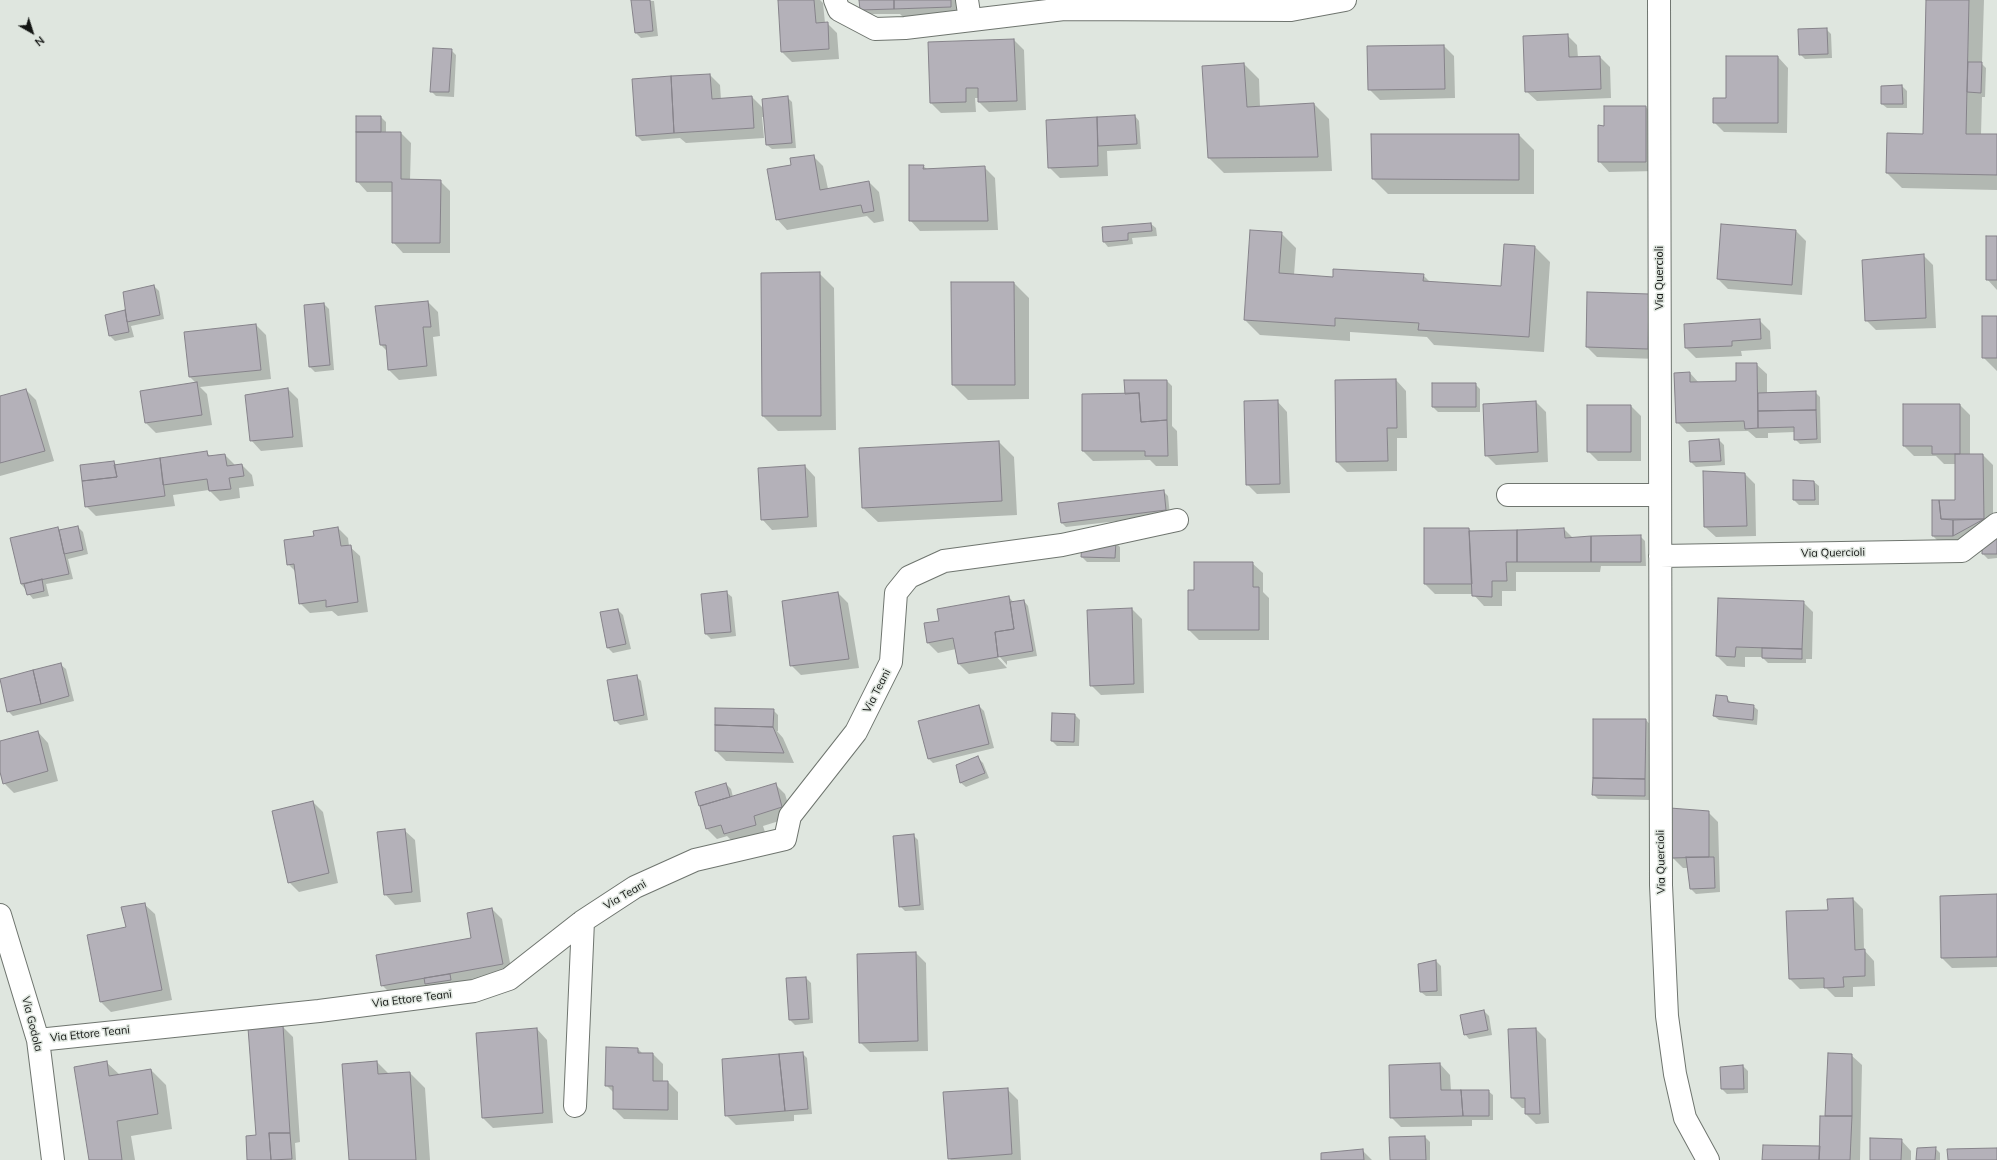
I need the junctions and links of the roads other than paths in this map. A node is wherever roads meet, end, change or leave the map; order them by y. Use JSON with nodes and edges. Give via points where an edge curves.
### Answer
{"nodes":[{"id":1,"x":835,"y":0,"type":"edge"},
{"id":2,"x":1345,"y":0,"type":"edge"},
{"id":3,"x":1659,"y":0,"type":"edge"},
{"id":4,"x":969,"y":10,"type":"edge"},
{"id":5,"x":1508,"y":495,"type":"dead end"},
{"id":6,"x":1660,"y":495,"type":"junction"},
{"id":7,"x":1177,"y":520,"type":"dead end"},
{"id":8,"x":1997,"y":524,"type":"edge"},
{"id":9,"x":1660,"y":556,"type":"junction"},
{"id":10,"x":0,"y":915,"type":"edge"},
{"id":11,"x":583,"y":922,"type":"junction"},
{"id":12,"x":38,"y":1040,"type":"junction"},
{"id":13,"x":575,"y":1106,"type":"dead end"},
{"id":14,"x":53,"y":1160,"type":"edge"},
{"id":15,"x":1708,"y":1160,"type":"edge"}],
"edges":[{"from":1,"to":4,"type":"street","via":[[839,10],[875,29],[906,28]]},
{"from":2,"to":4,"type":"street","via":[[1291,10]]},
{"from":3,"to":6,"type":"street","name":"Via Quercioli"},
{"from":5,"to":6,"type":"street"},
{"from":6,"to":9,"type":"street","name":"Via Quercioli"},
{"from":7,"to":11,"type":"street","name":"Via Teani","via":[[1062,545],[944,561],[909,577],[896,593],[892,662],[856,732],[790,816],[785,839],[695,860],[635,887]]},
{"from":8,"to":9,"type":"street","name":"Via Quercioli","via":[[1962,551]]},
{"from":9,"to":15,"type":"street","name":"Via Quercioli","via":[[1661,885],[1667,1016],[1675,1074],[1685,1118]]},
{"from":10,"to":12,"type":"street","name":"Via Godola"},
{"from":11,"to":12,"type":"street","name":"Via Ettore Teani","via":[[509,979],[474,991],[319,1011]]},
{"from":11,"to":13,"type":"street"},
{"from":12,"to":14,"type":"street","name":"Via Godola"}]}
